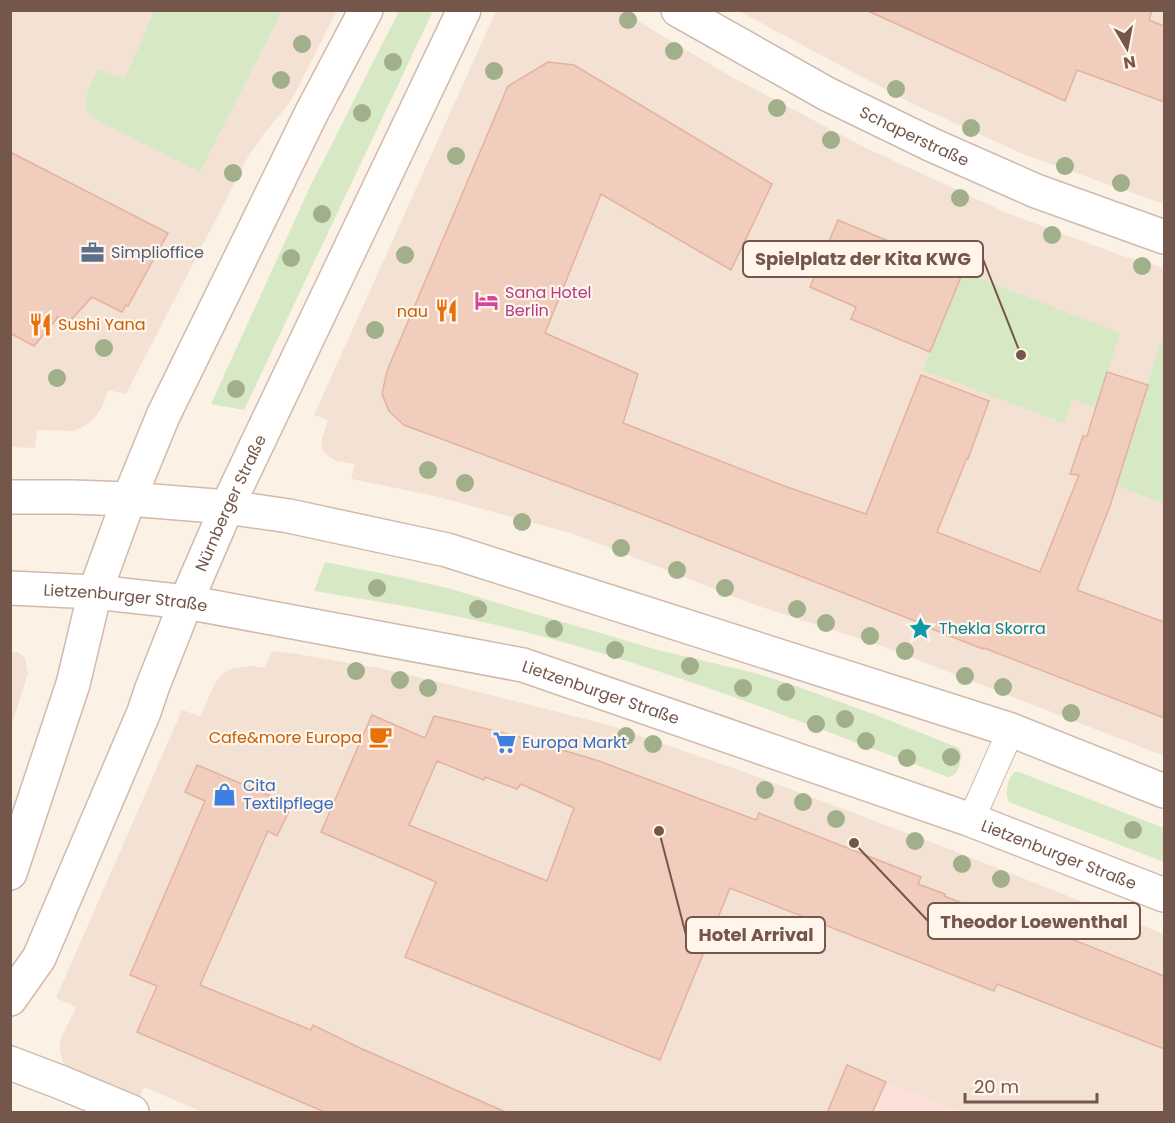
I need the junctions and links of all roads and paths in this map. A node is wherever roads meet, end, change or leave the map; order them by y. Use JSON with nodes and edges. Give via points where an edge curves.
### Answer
{"nodes":[{"id":1,"x":366,"y":10,"type":"edge"},
{"id":2,"x":464,"y":10,"type":"edge"},
{"id":3,"x":678,"y":10,"type":"edge"},
{"id":4,"x":1164,"y":237,"type":"edge"},
{"id":5,"x":10,"y":497,"type":"edge"},
{"id":6,"x":129,"y":499,"type":"junction"},
{"id":7,"x":227,"y":507,"type":"junction"},
{"id":8,"x":10,"y":588,"type":"edge"},
{"id":9,"x":95,"y":592,"type":"junction"},
{"id":10,"x":186,"y":602,"type":"junction"},
{"id":11,"x":1011,"y":730,"type":"junction"},
{"id":12,"x":1164,"y":791,"type":"edge"},
{"id":13,"x":970,"y":820,"type":"junction"},
{"id":14,"x":10,"y":873,"type":"edge"},
{"id":15,"x":1164,"y":895,"type":"edge"},
{"id":16,"x":10,"y":999,"type":"edge"},
{"id":17,"x":10,"y":1063,"type":"edge"},
{"id":18,"x":132,"y":1113,"type":"edge"}],
"edges":[{"from":1,"to":6,"type":"main road","via":[[163,416]]},
{"from":2,"to":7,"type":"main road","name":"Nürnberger Straße"},
{"from":3,"to":4,"type":"main road","name":"Schaperstraße","via":[[827,94],[932,145],[1036,191]]},
{"from":5,"to":6,"type":"main road"},
{"from":6,"to":7,"type":"main road"},
{"from":6,"to":9,"type":"main road"},
{"from":7,"to":10,"type":"main road","name":"Nürnberger Straße"},
{"from":7,"to":11,"type":"main road","via":[[289,516],[447,550]]},
{"from":8,"to":9,"type":"main road","name":"Lietzenburger Straße"},
{"from":9,"to":10,"type":"main road","name":"Lietzenburger Straße"},
{"from":9,"to":14,"type":"main road","via":[[70,695]]},
{"from":10,"to":13,"type":"main road","name":"Lietzenburger Straße","via":[[523,665]]},
{"from":10,"to":16,"type":"main road","name":"Nürnberger Straße","via":[[144,712],[39,958]]},
{"from":11,"to":12,"type":"main road"},
{"from":11,"to":13,"type":"lane"},
{"from":13,"to":15,"type":"main road","name":"Lietzenburger Straße"},
{"from":17,"to":18,"type":"main road"}]}
